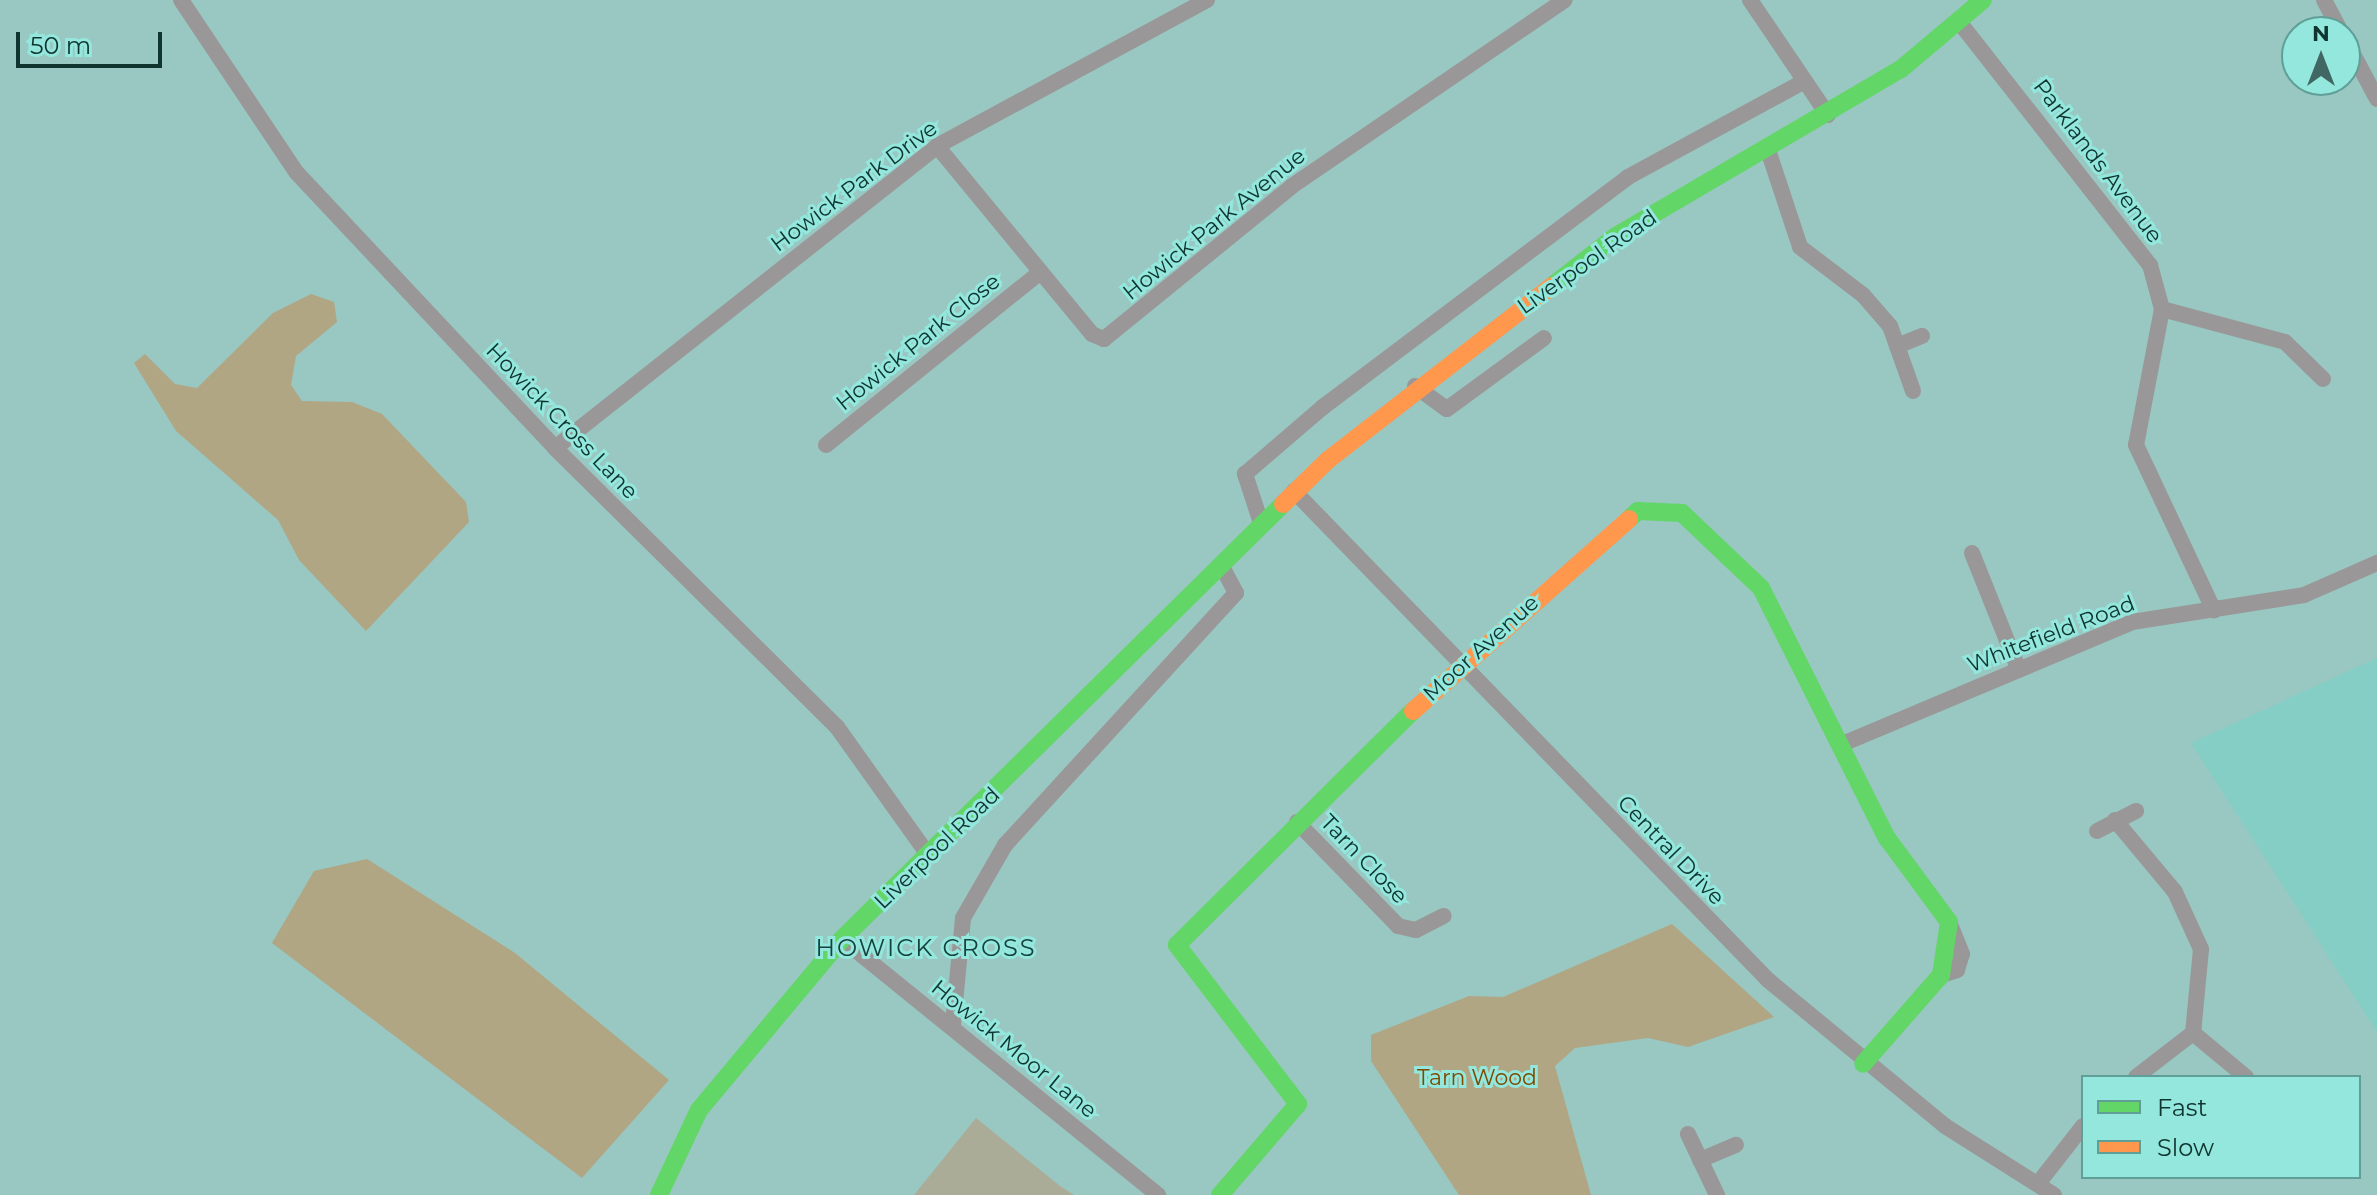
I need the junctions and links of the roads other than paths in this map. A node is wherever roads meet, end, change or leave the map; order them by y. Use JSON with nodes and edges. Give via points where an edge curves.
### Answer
{"nodes":[{"id":1,"x":181,"y":0,"type":"edge"},
{"id":2,"x":1207,"y":0,"type":"edge"},
{"id":3,"x":1565,"y":0,"type":"edge"},
{"id":4,"x":1750,"y":0,"type":"edge"},
{"id":5,"x":1983,"y":0,"type":"edge"},
{"id":6,"x":1960,"y":23,"type":"junction"},
{"id":7,"x":2361,"y":69,"type":"edge"},
{"id":8,"x":1805,"y":81,"type":"junction"},
{"id":9,"x":2377,"y":99,"type":"edge"},
{"id":10,"x":1828,"y":115,"type":"junction"},
{"id":11,"x":937,"y":146,"type":"junction"},
{"id":12,"x":1768,"y":150,"type":"junction"},
{"id":13,"x":1039,"y":273,"type":"junction"},
{"id":14,"x":2162,"y":309,"type":"junction"},
{"id":15,"x":1922,"y":336,"type":"dead end"},
{"id":16,"x":1544,"y":338,"type":"dead end"},
{"id":17,"x":1897,"y":346,"type":"junction"},
{"id":18,"x":2323,"y":379,"type":"dead end"},
{"id":19,"x":1415,"y":386,"type":"junction"},
{"id":20,"x":1913,"y":391,"type":"dead end"},
{"id":21,"x":826,"y":445,"type":"dead end"},
{"id":22,"x":555,"y":448,"type":"junction"},
{"id":23,"x":1294,"y":491,"type":"junction"},
{"id":24,"x":1261,"y":523,"type":"junction"},
{"id":25,"x":1972,"y":553,"type":"dead end"},
{"id":26,"x":2377,"y":563,"type":"edge"},
{"id":27,"x":1221,"y":565,"type":"junction"},
{"id":28,"x":2214,"y":611,"type":"junction"},
{"id":29,"x":1462,"y":663,"type":"junction"},
{"id":30,"x":2018,"y":668,"type":"junction"},
{"id":31,"x":1840,"y":745,"type":"junction"},
{"id":32,"x":2136,"y":811,"type":"dead end"},
{"id":33,"x":2115,"y":820,"type":"junction"},
{"id":34,"x":1297,"y":822,"type":"junction"},
{"id":35,"x":2097,"y":831,"type":"dead end"},
{"id":36,"x":929,"y":856,"type":"junction"},
{"id":37,"x":1444,"y":916,"type":"dead end"},
{"id":38,"x":842,"y":939,"type":"junction"},
{"id":39,"x":953,"y":1024,"type":"junction"},
{"id":40,"x":2193,"y":1033,"type":"junction"},
{"id":41,"x":1863,"y":1064,"type":"junction"},
{"id":42,"x":2139,"y":1075,"type":"edge"},
{"id":43,"x":2244,"y":1075,"type":"edge"},
{"id":44,"x":2081,"y":1129,"type":"edge"},
{"id":45,"x":1688,"y":1134,"type":"dead end"},
{"id":46,"x":1736,"y":1145,"type":"dead end"},
{"id":47,"x":1700,"y":1160,"type":"junction"},
{"id":48,"x":2040,"y":1181,"type":"junction"},
{"id":49,"x":659,"y":1195,"type":"edge"},
{"id":50,"x":1158,"y":1195,"type":"edge"},
{"id":51,"x":1220,"y":1195,"type":"edge"},
{"id":52,"x":1717,"y":1195,"type":"edge"},
{"id":53,"x":2054,"y":1195,"type":"edge"}],
"edges":[{"from":1,"to":22,"type":"street","name":"Howick Cross Lane","via":[[297,173]]},
{"from":2,"to":11,"type":"street","name":"Howick Park Drive"},
{"from":3,"to":13,"type":"street","name":"Howick Park Avenue","via":[[1292,186],[1117,334],[1092,334]]},
{"from":4,"to":8,"type":"street"},
{"from":5,"to":6,"type":"street","name":"Liverpool Road"},
{"from":6,"to":10,"type":"street","name":"Liverpool Road"},
{"from":6,"to":14,"type":"street","name":"Parklands Avenue","via":[[2150,265]]},
{"from":7,"to":9,"type":"street"},
{"from":8,"to":10,"type":"street"},
{"from":8,"to":24,"type":"street","via":[[1628,177],[1323,407],[1245,474]]},
{"from":10,"to":12,"type":"street","name":"Liverpool Road"},
{"from":11,"to":13,"type":"street","name":"Howick Park Avenue"},
{"from":11,"to":22,"type":"street","name":"Howick Park Drive"},
{"from":12,"to":17,"type":"street","via":[[1800,247],[1863,295]]},
{"from":12,"to":19,"type":"street","name":"Liverpool Road","via":[[1616,236]]},
{"from":13,"to":21,"type":"street","name":"Howick Park Close"},
{"from":14,"to":18,"type":"street","via":[[2285,342]]},
{"from":14,"to":28,"type":"street","name":"Parklands Avenue","via":[[2136,445]]},
{"from":15,"to":17,"type":"street"},
{"from":16,"to":19,"type":"street","via":[[1447,409]]},
{"from":17,"to":20,"type":"street"},
{"from":19,"to":23,"type":"street","name":"Liverpool Road"},
{"from":22,"to":36,"type":"street","name":"Howick Cross Lane","via":[[837,727]]},
{"from":23,"to":24,"type":"street","name":"Liverpool Road"},
{"from":23,"to":29,"type":"street","name":"Central Drive"},
{"from":24,"to":27,"type":"street","name":"Liverpool Road"},
{"from":25,"to":30,"type":"street"},
{"from":26,"to":28,"type":"street","name":"Whitefield Road","via":[[2304,595]]},
{"from":27,"to":36,"type":"street","name":"Liverpool Road"},
{"from":27,"to":39,"type":"street","name":"Liverpool Road","via":[[1236,593],[1005,845],[963,918]]},
{"from":28,"to":30,"type":"street","name":"Whitefield Road","via":[[2132,622]]},
{"from":29,"to":31,"type":"street","name":"Moor Avenue","via":[[1638,511],[1682,513],[1761,588]]},
{"from":29,"to":34,"type":"street","name":"Moor Avenue"},
{"from":29,"to":41,"type":"street","name":"Central Drive","via":[[1714,928]]},
{"from":30,"to":31,"type":"street","name":"Whitefield Road"},
{"from":31,"to":41,"type":"street","name":"Moor Avenue","via":[[1887,838],[1949,922],[1941,975]]},
{"from":32,"to":33,"type":"street"},
{"from":33,"to":35,"type":"street"},
{"from":33,"to":40,"type":"street","via":[[2175,892],[2201,949]]},
{"from":34,"to":37,"type":"street","name":"Tarn Close","via":[[1398,926],[1416,930]]},
{"from":34,"to":51,"type":"street","name":"Moor Avenue","via":[[1177,945],[1298,1104]]},
{"from":36,"to":38,"type":"street","name":"Liverpool Road"},
{"from":38,"to":39,"type":"street","name":"Howick Moor Lane"},
{"from":38,"to":49,"type":"street","name":"Liverpool Road","via":[[721,1078]]},
{"from":39,"to":50,"type":"street","name":"Howick Moor Lane"},
{"from":40,"to":42,"type":"street"},
{"from":40,"to":43,"type":"street"},
{"from":41,"to":48,"type":"street","name":"Central Drive","via":[[1945,1126]]},
{"from":44,"to":48,"type":"street"},
{"from":45,"to":47,"type":"street"},
{"from":46,"to":47,"type":"street"},
{"from":47,"to":52,"type":"street"},
{"from":48,"to":53,"type":"street","name":"Central Drive"}]}
